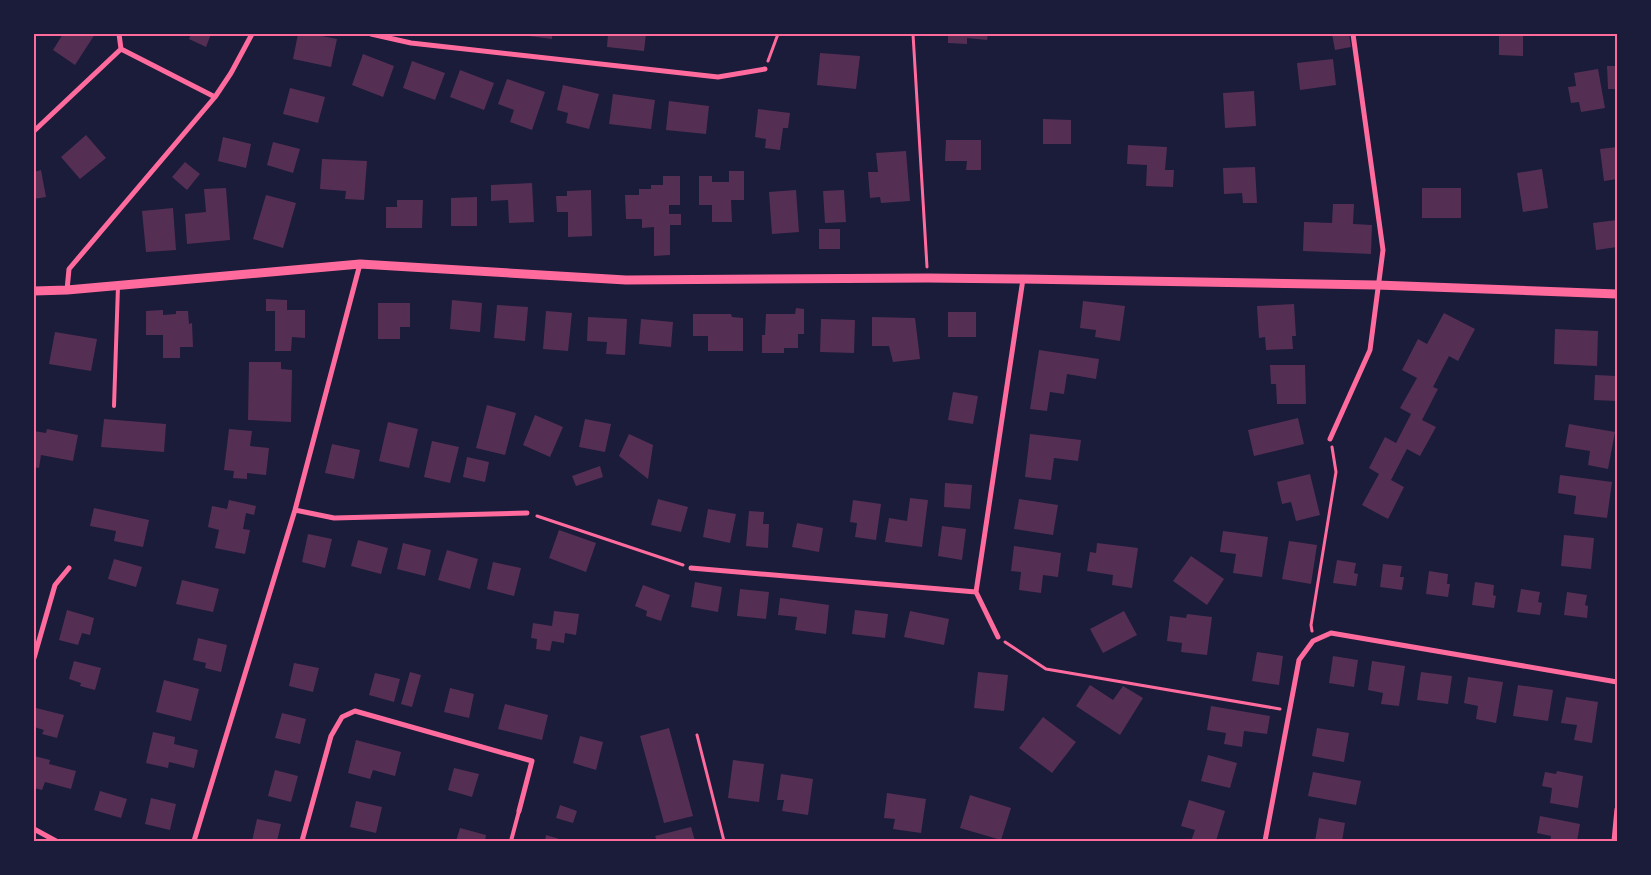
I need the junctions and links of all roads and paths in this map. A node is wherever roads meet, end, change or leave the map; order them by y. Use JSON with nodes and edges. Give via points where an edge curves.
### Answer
{"nodes":[{"id":1,"x":119,"y":34,"type":"edge"},
{"id":2,"x":252,"y":34,"type":"edge"},
{"id":3,"x":370,"y":34,"type":"edge"},
{"id":4,"x":778,"y":34,"type":"edge"},
{"id":5,"x":912,"y":34,"type":"edge"},
{"id":6,"x":1352,"y":34,"type":"edge"},
{"id":7,"x":121,"y":49,"type":"junction"},
{"id":8,"x":765,"y":69,"type":"joint"},
{"id":9,"x":215,"y":97,"type":"junction"},
{"id":10,"x":34,"y":131,"type":"edge"},
{"id":11,"x":360,"y":264,"type":"junction"},
{"id":12,"x":928,"y":278,"type":"junction"},
{"id":13,"x":1023,"y":279,"type":"junction"},
{"id":14,"x":1377,"y":285,"type":"junction"},
{"id":15,"x":118,"y":286,"type":"junction"},
{"id":16,"x":67,"y":290,"type":"junction"},
{"id":17,"x":34,"y":291,"type":"edge"},
{"id":18,"x":1617,"y":294,"type":"edge"},
{"id":19,"x":114,"y":406,"type":"dead end"},
{"id":20,"x":1330,"y":439,"type":"joint"},
{"id":21,"x":295,"y":510,"type":"junction"},
{"id":22,"x":527,"y":513,"type":"joint"},
{"id":23,"x":69,"y":568,"type":"dead end"},
{"id":24,"x":691,"y":568,"type":"joint"},
{"id":25,"x":976,"y":592,"type":"junction"},
{"id":26,"x":998,"y":637,"type":"joint"},
{"id":27,"x":1313,"y":641,"type":"junction"},
{"id":28,"x":34,"y":658,"type":"edge"},
{"id":29,"x":1617,"y":682,"type":"edge"},
{"id":30,"x":1290,"y":711,"type":"junction"},
{"id":31,"x":697,"y":735,"type":"dead end"},
{"id":32,"x":1617,"y":809,"type":"edge"},
{"id":33,"x":519,"y":811,"type":"joint"},
{"id":34,"x":1616,"y":825,"type":"edge"},
{"id":35,"x":34,"y":829,"type":"edge"},
{"id":36,"x":56,"y":841,"type":"edge"},
{"id":37,"x":194,"y":841,"type":"edge"},
{"id":38,"x":302,"y":841,"type":"edge"},
{"id":39,"x":511,"y":841,"type":"edge"},
{"id":40,"x":724,"y":841,"type":"edge"},
{"id":41,"x":1265,"y":841,"type":"edge"},
{"id":42,"x":1614,"y":841,"type":"edge"}],
"edges":[{"from":1,"to":7,"type":"street"},
{"from":2,"to":9,"type":"street"},
{"from":3,"to":8,"type":"street","via":[[411,43],[718,76]]},
{"from":4,"to":8,"type":"path"},
{"from":5,"to":12,"type":"path"},
{"from":6,"to":14,"type":"street","via":[[1383,250]]},
{"from":7,"to":9,"type":"street"},
{"from":7,"to":10,"type":"street"},
{"from":9,"to":16,"type":"street","via":[[69,269]]},
{"from":11,"to":12,"type":"street","via":[[626,280]]},
{"from":11,"to":15,"type":"street"},
{"from":11,"to":21,"type":"street"},
{"from":12,"to":13,"type":"street"},
{"from":13,"to":14,"type":"street"},
{"from":13,"to":25,"type":"street"},
{"from":14,"to":18,"type":"street"},
{"from":14,"to":20,"type":"street","via":[[1370,350]]},
{"from":15,"to":16,"type":"street"},
{"from":15,"to":19,"type":"lane"},
{"from":16,"to":17,"type":"street"},
{"from":20,"to":27,"type":"path","via":[[1336,472],[1311,625]]},
{"from":21,"to":22,"type":"street","via":[[334,518]]},
{"from":21,"to":37,"type":"street"},
{"from":22,"to":24,"type":"path"},
{"from":23,"to":28,"type":"street","via":[[55,585]]},
{"from":24,"to":25,"type":"street"},
{"from":25,"to":26,"type":"street"},
{"from":26,"to":30,"type":"path","via":[[1046,669]]},
{"from":27,"to":29,"type":"street","via":[[1331,633]]},
{"from":27,"to":30,"type":"street","via":[[1299,660]]},
{"from":30,"to":41,"type":"street"},
{"from":31,"to":40,"type":"path"},
{"from":32,"to":34,"type":"street"},
{"from":33,"to":38,"type":"street","via":[[532,760],[355,711],[342,717],[331,736]]},
{"from":33,"to":39,"type":"lane"},
{"from":34,"to":42,"type":"street"},
{"from":35,"to":36,"type":"street"}]}
